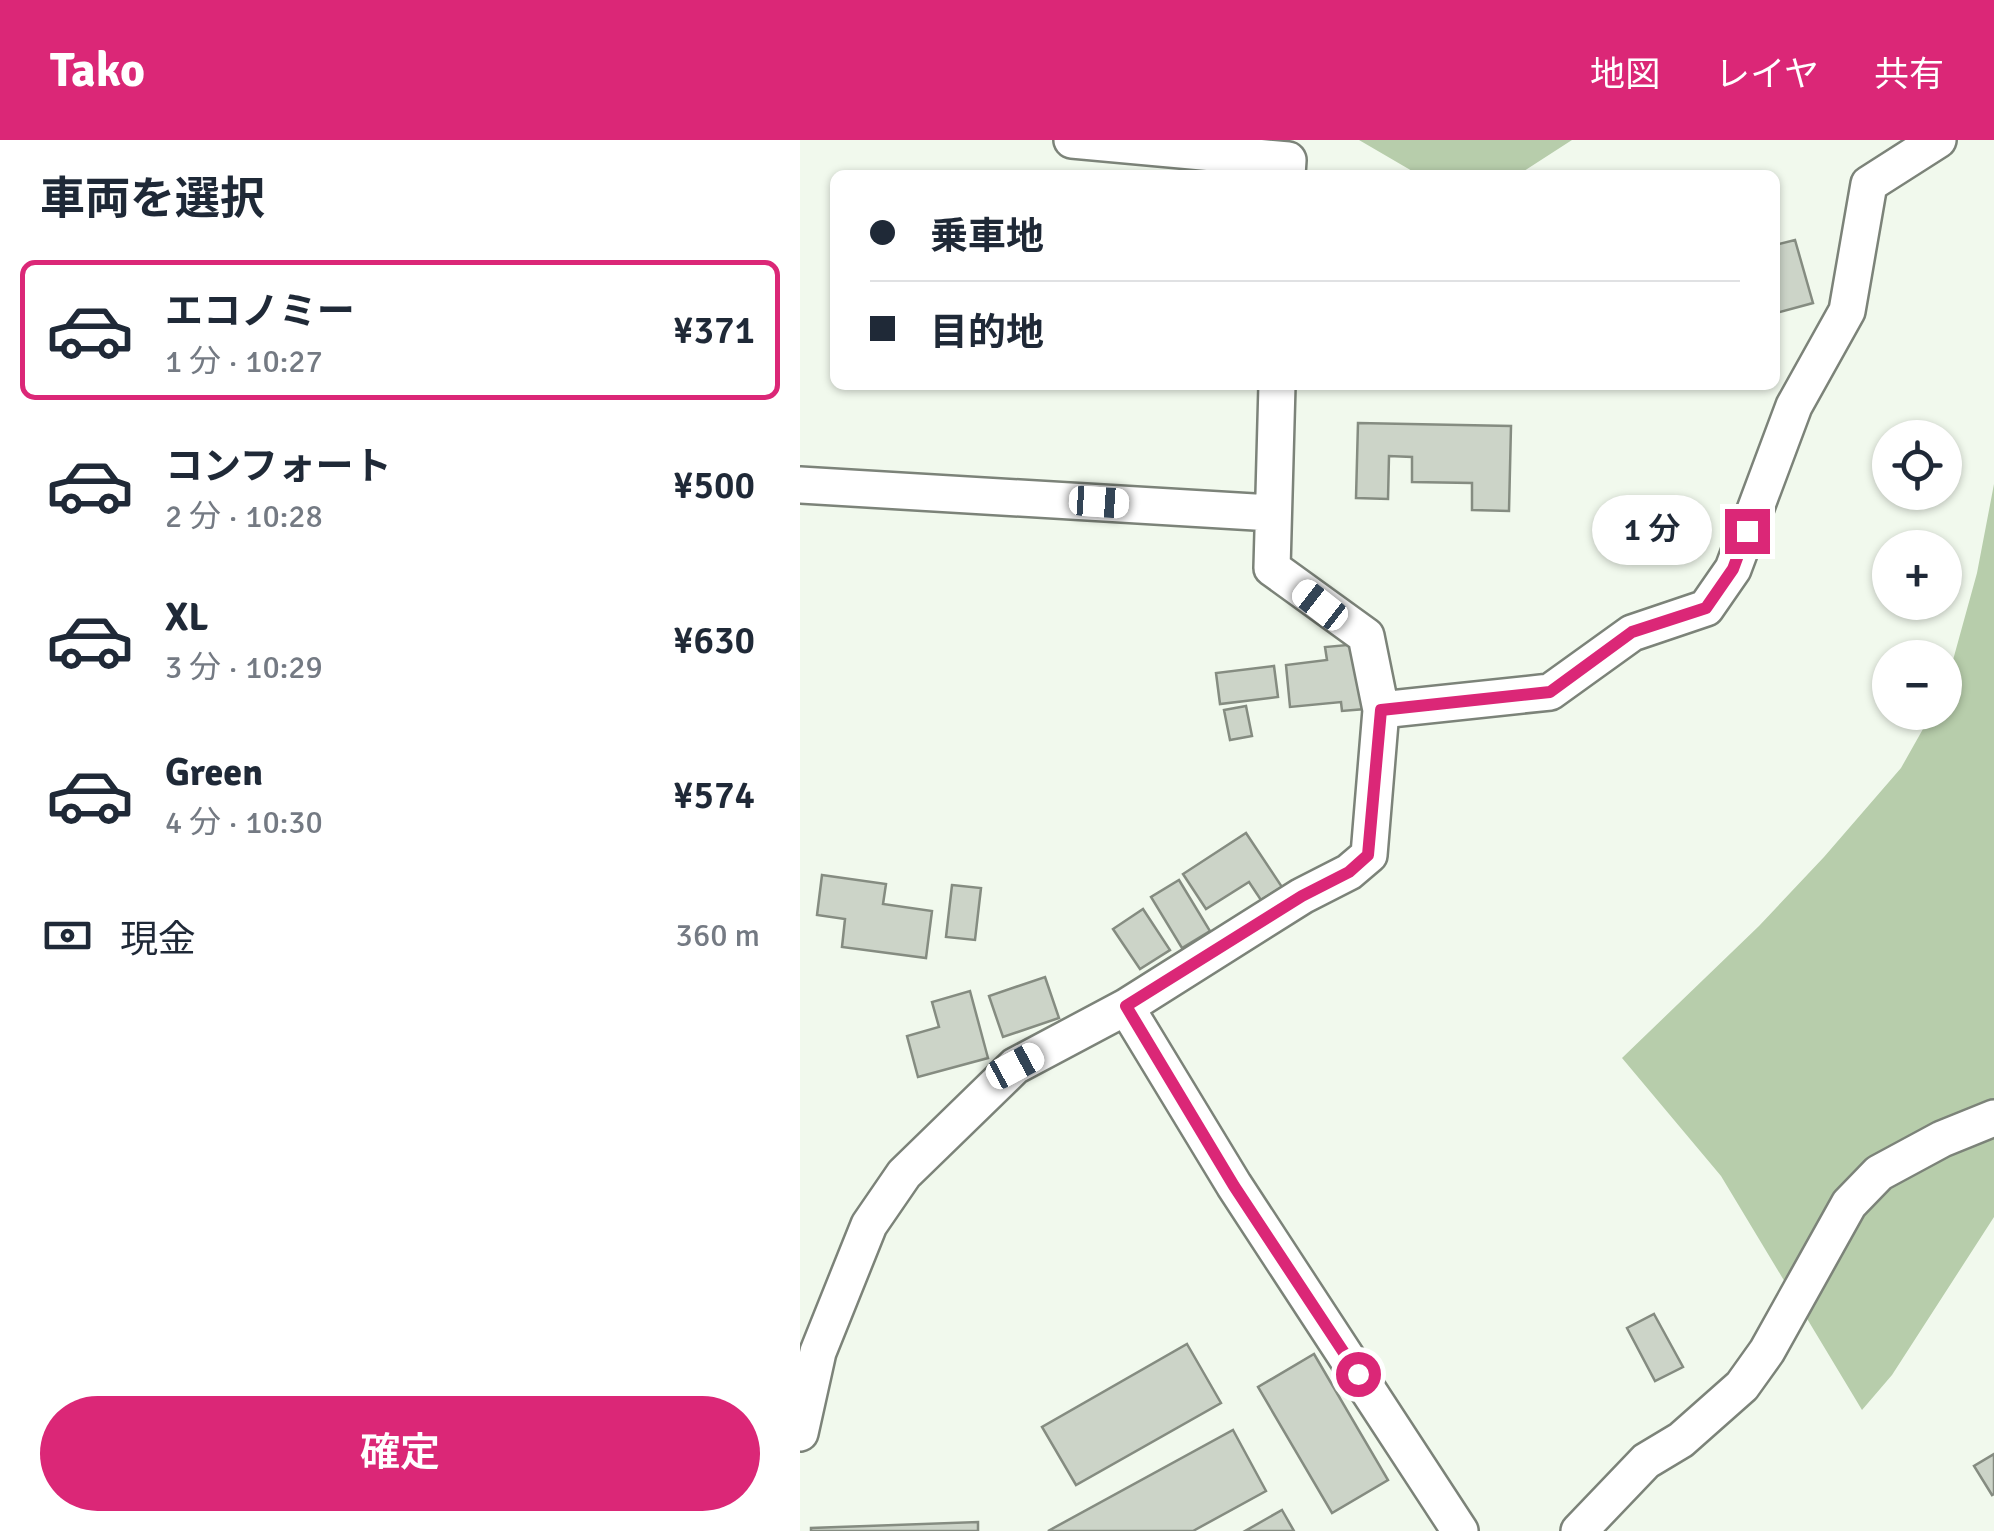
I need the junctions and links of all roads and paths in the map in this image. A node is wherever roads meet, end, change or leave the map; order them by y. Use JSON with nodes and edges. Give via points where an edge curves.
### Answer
{"nodes":[{"id":1,"x":1072,"y":140,"type":"edge"},
{"id":2,"x":1938,"y":140,"type":"edge"},
{"id":3,"x":1287,"y":170,"type":"edge"},
{"id":4,"x":1277,"y":390,"type":"edge"},
{"id":5,"x":800,"y":485,"type":"edge"},
{"id":6,"x":1272,"y":513,"type":"junction"},
{"id":7,"x":1381,"y":710,"type":"junction"},
{"id":8,"x":1126,"y":1006,"type":"junction"},
{"id":9,"x":1994,"y":1118,"type":"edge"},
{"id":10,"x":800,"y":1433,"type":"edge"},
{"id":11,"x":1460,"y":1531,"type":"edge"},
{"id":12,"x":1579,"y":1531,"type":"edge"}],
"edges":[{"from":1,"to":3,"type":"street","via":[[1288,160]]},
{"from":2,"to":7,"type":"street","via":[[1870,184],[1847,311],[1794,406],[1733,569],[1706,608],[1632,632],[1550,692]]},
{"from":4,"to":6,"type":"street"},
{"from":5,"to":6,"type":"street"},
{"from":6,"to":7,"type":"street","via":[[1272,568],[1366,636]]},
{"from":7,"to":8,"type":"street","via":[[1368,855]]},
{"from":8,"to":10,"type":"street","via":[[1015,1066],[904,1174],[869,1225],[818,1352]]},
{"from":8,"to":11,"type":"street","via":[[1234,1186]]},
{"from":9,"to":12,"type":"street","via":[[1880,1173],[1849,1204],[1742,1386],[1646,1461]]}]}
